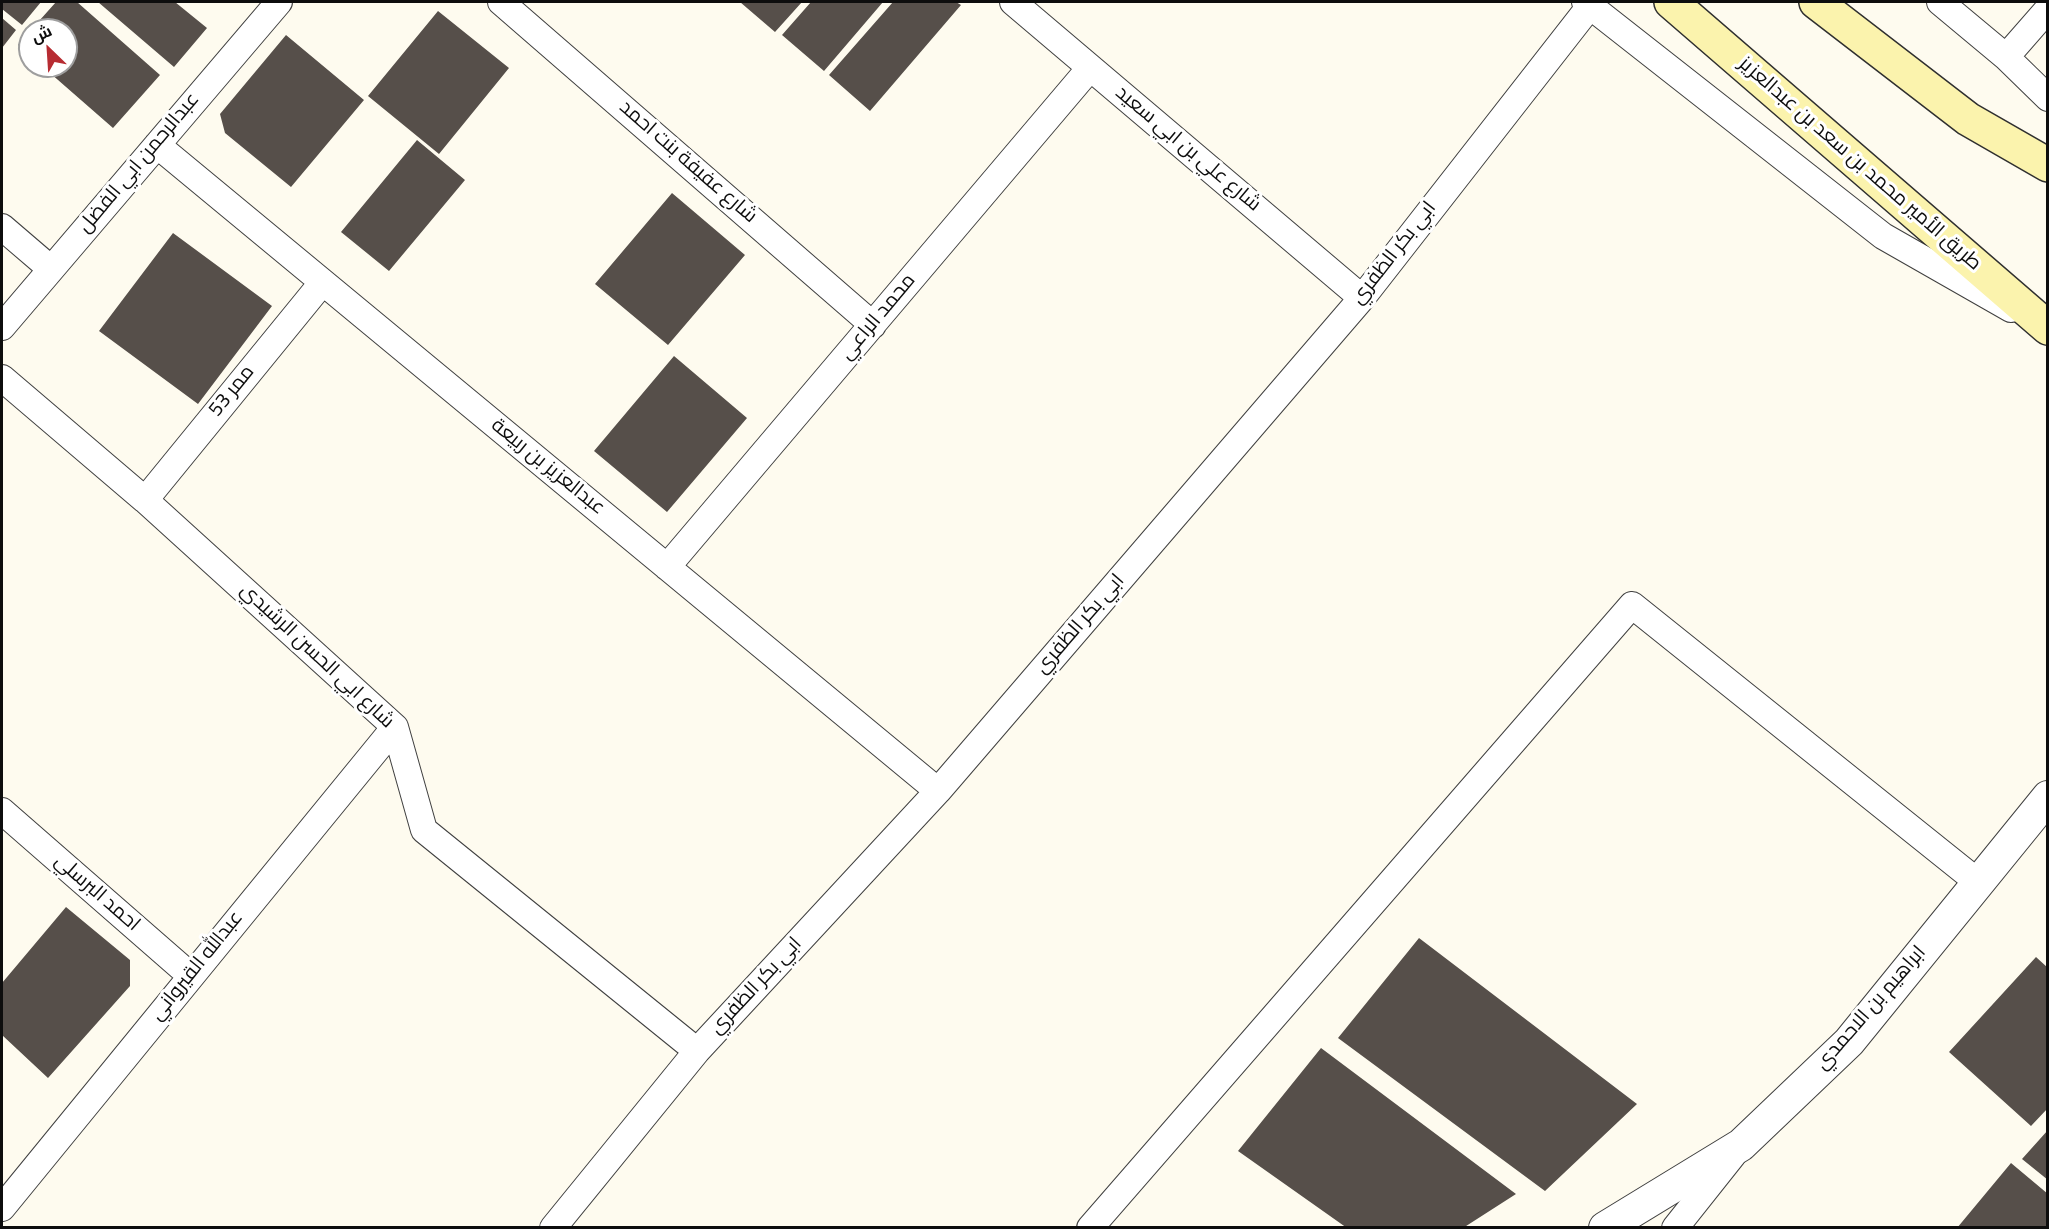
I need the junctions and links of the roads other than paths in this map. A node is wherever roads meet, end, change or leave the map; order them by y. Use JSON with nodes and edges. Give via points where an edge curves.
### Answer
{"nodes":[{"id":1,"x":279,"y":2,"type":"edge"},
{"id":2,"x":501,"y":2,"type":"edge"},
{"id":3,"x":1013,"y":2,"type":"edge"},
{"id":4,"x":1671,"y":2,"type":"edge"},
{"id":5,"x":1816,"y":2,"type":"edge"},
{"id":6,"x":1940,"y":2,"type":"edge"},
{"id":7,"x":1588,"y":4,"type":"edge"},
{"id":8,"x":2048,"y":9,"type":"edge"},
{"id":9,"x":2006,"y":57,"type":"junction"},
{"id":10,"x":1090,"y":68,"type":"junction"},
{"id":11,"x":2048,"y":98,"type":"edge"},
{"id":12,"x":157,"y":145,"type":"junction"},
{"id":13,"x":2048,"y":165,"type":"edge"},
{"id":14,"x":2,"y":227,"type":"edge"},
{"id":15,"x":51,"y":269,"type":"junction"},
{"id":16,"x":322,"y":283,"type":"junction"},
{"id":17,"x":1362,"y":298,"type":"junction"},
{"id":18,"x":873,"y":325,"type":"junction"},
{"id":19,"x":2,"y":327,"type":"edge"},
{"id":20,"x":2048,"y":329,"type":"edge"},
{"id":21,"x":2,"y":378,"type":"edge"},
{"id":22,"x":145,"y":500,"type":"junction"},
{"id":23,"x":667,"y":567,"type":"junction"},
{"id":24,"x":395,"y":727,"type":"junction"},
{"id":25,"x":938,"y":791,"type":"junction"},
{"id":26,"x":2048,"y":796,"type":"edge"},
{"id":27,"x":2,"y":811,"type":"edge"},
{"id":28,"x":1979,"y":883,"type":"junction"},
{"id":29,"x":191,"y":976,"type":"junction"},
{"id":30,"x":697,"y":1051,"type":"junction"},
{"id":31,"x":1741,"y":1145,"type":"junction"},
{"id":32,"x":2,"y":1208,"type":"edge"},
{"id":33,"x":553,"y":1227,"type":"edge"},
{"id":34,"x":1090,"y":1227,"type":"edge"},
{"id":35,"x":1605,"y":1227,"type":"edge"},
{"id":36,"x":1675,"y":1227,"type":"edge"}],
"edges":[{"from":1,"to":12,"type":"street","name":"عبدالرحمن ابي الفضل"},
{"from":2,"to":18,"type":"street","name":"شارع عفيفة بنت احمد"},
{"from":3,"to":10,"type":"street","name":"شارع علي بن ابي سعيد"},
{"from":4,"to":20,"type":"main road","name":"طريق الأمير محمد بن سعد بن عبدالعزيز"},
{"from":5,"to":13,"type":"main road","via":[[1968,119]]},
{"from":6,"to":9,"type":"street"},
{"from":7,"to":17,"type":"street","name":"ابي بكر الظفري"},
{"from":7,"to":20,"type":"street","via":[[1883,236]]},
{"from":8,"to":9,"type":"street"},
{"from":9,"to":11,"type":"street"},
{"from":10,"to":17,"type":"street","name":"شارع علي بن ابي سعيد"},
{"from":10,"to":18,"type":"street","name":"محمد الراعي"},
{"from":12,"to":15,"type":"street","name":"عبدالرحمن ابي الفضل"},
{"from":12,"to":16,"type":"street","name":"عبدالعزيز بن ربيعة"},
{"from":14,"to":15,"type":"street"},
{"from":15,"to":19,"type":"street","name":"عبدالرحمن ابي الفضل"},
{"from":16,"to":22,"type":"street","name":"ممر 53"},
{"from":16,"to":23,"type":"street","name":"عبدالعزيز بن ربيعة"},
{"from":17,"to":25,"type":"street","name":"ابي بكر الظفري"},
{"from":18,"to":23,"type":"street","name":"محمد الراعي"},
{"from":21,"to":22,"type":"street","name":"شارع ابي الحسن الرشيدي"},
{"from":22,"to":24,"type":"street","name":"شارع ابي الحسن الرشيدي"},
{"from":23,"to":25,"type":"street","name":"عبدالعزيز بن ربيعة"},
{"from":24,"to":29,"type":"street","name":"عبدالله القيرواني"},
{"from":24,"to":30,"type":"street","name":"شارع ابي الحسن الرشيدي","via":[[424,830]]},
{"from":25,"to":30,"type":"street","name":"ابي بكر الظفري"},
{"from":26,"to":28,"type":"street","name":"ابراهيم بن الاحمدي"},
{"from":27,"to":29,"type":"street","name":"احمد البرسلي"},
{"from":28,"to":31,"type":"street","name":"ابراهيم بن الاحمدي","via":[[1849,1042]]},
{"from":28,"to":34,"type":"street","via":[[1632,605]]},
{"from":29,"to":32,"type":"street","name":"عبدالله القيرواني"},
{"from":30,"to":33,"type":"street","name":"ابي بكر الظفري"},
{"from":31,"to":35,"type":"street","name":"ابراهيم بن الاحمدي"},
{"from":31,"to":36,"type":"street"}]}
